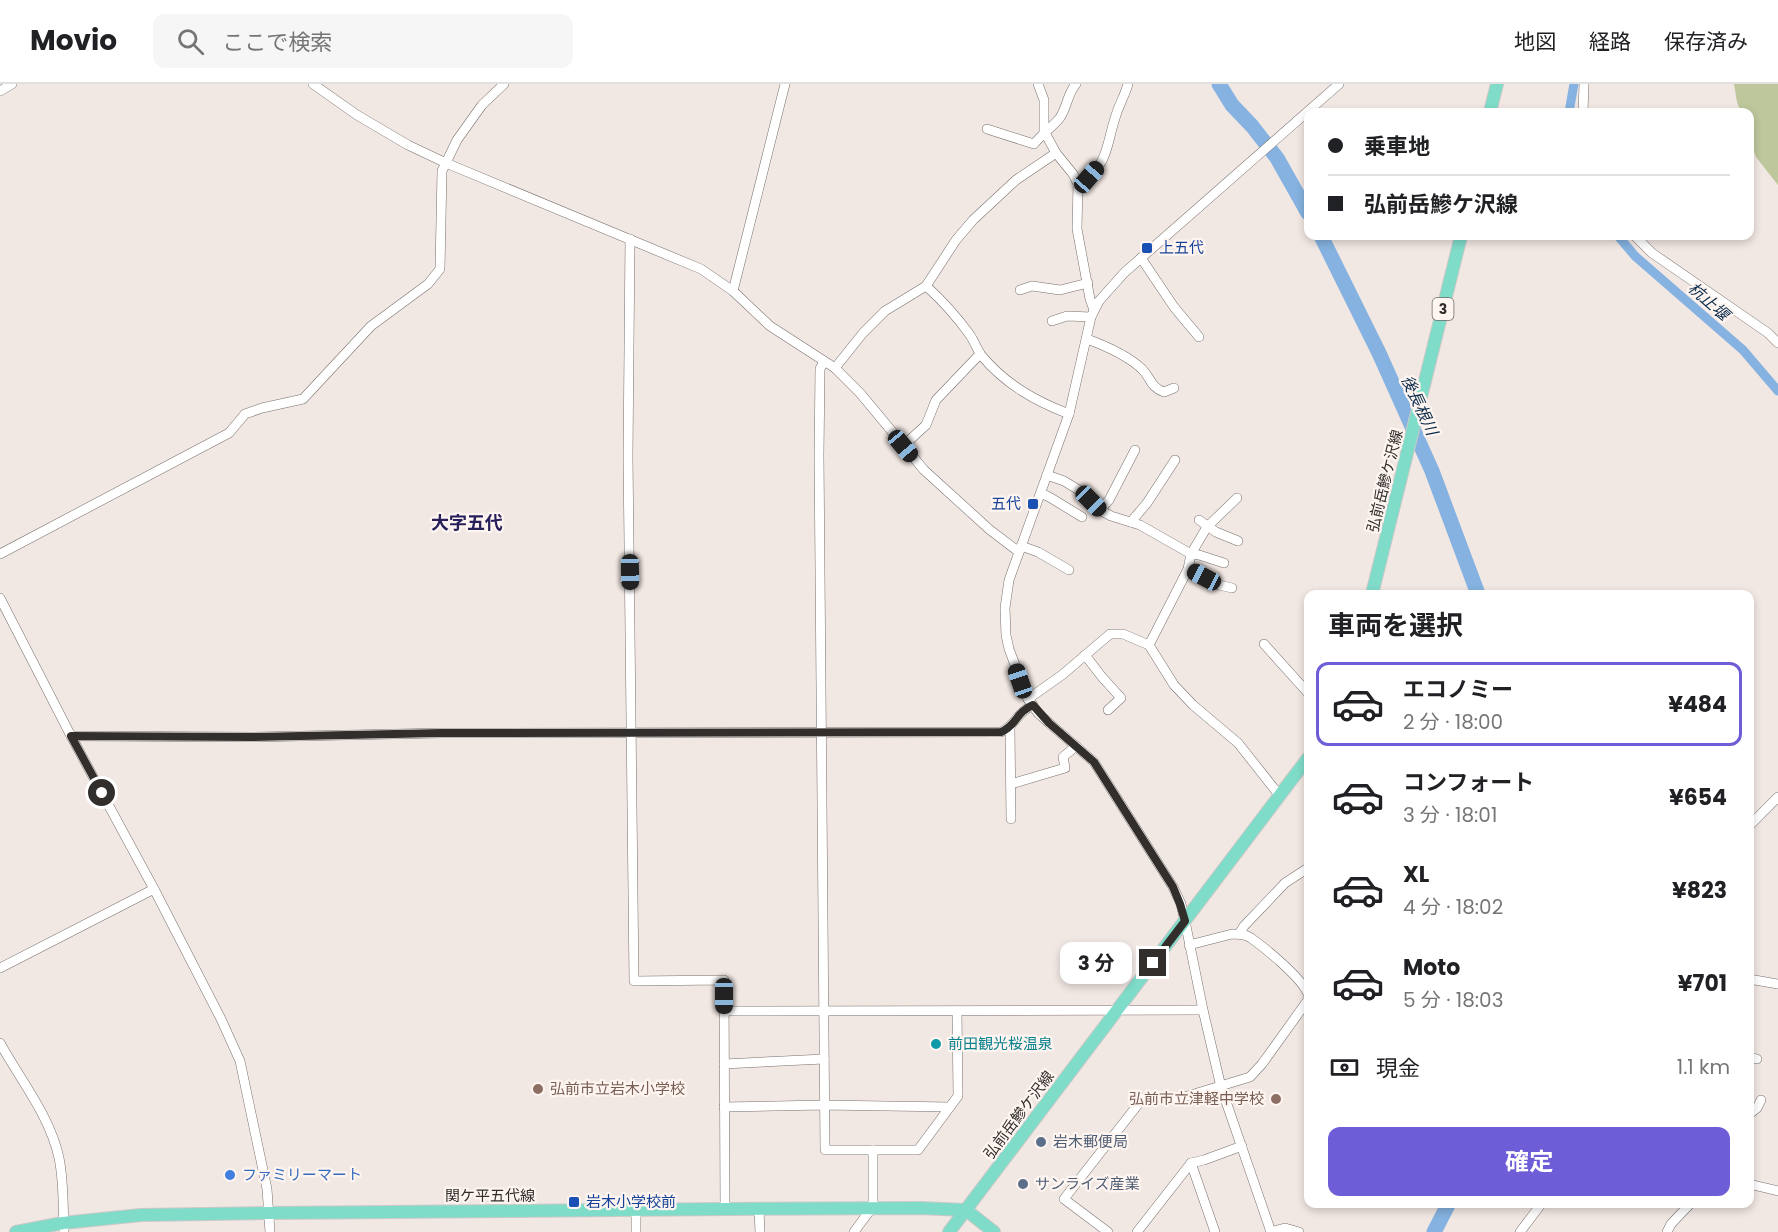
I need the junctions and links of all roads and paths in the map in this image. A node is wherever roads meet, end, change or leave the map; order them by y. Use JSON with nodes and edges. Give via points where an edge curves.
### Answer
{"nodes":[{"id":1,"x":12,"y":84,"type":"edge"},
{"id":2,"x":313,"y":84,"type":"edge"},
{"id":3,"x":504,"y":84,"type":"edge"},
{"id":4,"x":785,"y":84,"type":"edge"},
{"id":5,"x":1038,"y":84,"type":"edge"},
{"id":6,"x":1076,"y":84,"type":"edge"},
{"id":7,"x":1128,"y":84,"type":"edge"},
{"id":8,"x":1339,"y":84,"type":"edge"},
{"id":9,"x":1497,"y":84,"type":"edge"},
{"id":10,"x":1584,"y":84,"type":"edge"},
{"id":11,"x":0,"y":91,"type":"edge"},
{"id":12,"x":1312,"y":108,"type":"edge"},
{"id":13,"x":1491,"y":108,"type":"edge"},
{"id":14,"x":1582,"y":108,"type":"edge"},
{"id":15,"x":1304,"y":116,"type":"edge"},
{"id":16,"x":987,"y":129,"type":"dead end"},
{"id":17,"x":1044,"y":131,"type":"junction"},
{"id":18,"x":1056,"y":153,"type":"junction"},
{"id":19,"x":446,"y":163,"type":"junction"},
{"id":20,"x":1078,"y":184,"type":"junction"},
{"id":21,"x":630,"y":239,"type":"junction"},
{"id":22,"x":1460,"y":240,"type":"edge"},
{"id":23,"x":1639,"y":240,"type":"edge"},
{"id":24,"x":1141,"y":258,"type":"junction"},
{"id":25,"x":1088,"y":284,"type":"junction"},
{"id":26,"x":926,"y":286,"type":"junction"},
{"id":27,"x":1020,"y":290,"type":"dead end"},
{"id":28,"x":734,"y":291,"type":"junction"},
{"id":29,"x":1092,"y":313,"type":"junction"},
{"id":30,"x":1052,"y":321,"type":"dead end"},
{"id":31,"x":1199,"y":337,"type":"dead end"},
{"id":32,"x":1087,"y":339,"type":"junction"},
{"id":33,"x":1778,"y":343,"type":"edge"},
{"id":34,"x":980,"y":354,"type":"junction"},
{"id":35,"x":824,"y":361,"type":"junction"},
{"id":36,"x":835,"y":368,"type":"junction"},
{"id":37,"x":1174,"y":388,"type":"dead end"},
{"id":38,"x":1069,"y":414,"type":"junction"},
{"id":39,"x":903,"y":446,"type":"junction"},
{"id":40,"x":1134,"y":450,"type":"dead end"},
{"id":41,"x":1175,"y":460,"type":"dead end"},
{"id":42,"x":1047,"y":475,"type":"junction"},
{"id":43,"x":1041,"y":493,"type":"junction"},
{"id":44,"x":1237,"y":498,"type":"dead end"},
{"id":45,"x":1100,"y":510,"type":"junction"},
{"id":46,"x":1082,"y":517,"type":"dead end"},
{"id":47,"x":1199,"y":520,"type":"dead end"},
{"id":48,"x":1131,"y":522,"type":"junction"},
{"id":49,"x":1207,"y":527,"type":"junction"},
{"id":50,"x":1238,"y":541,"type":"dead end"},
{"id":51,"x":1020,"y":549,"type":"junction"},
{"id":52,"x":0,"y":554,"type":"edge"},
{"id":53,"x":1191,"y":554,"type":"junction"},
{"id":54,"x":1224,"y":563,"type":"dead end"},
{"id":55,"x":1188,"y":569,"type":"junction"},
{"id":56,"x":1069,"y":570,"type":"dead end"},
{"id":57,"x":1232,"y":588,"type":"dead end"},
{"id":58,"x":1373,"y":590,"type":"edge"},
{"id":59,"x":0,"y":598,"type":"edge"},
{"id":60,"x":1264,"y":644,"type":"dead end"},
{"id":61,"x":1149,"y":645,"type":"junction"},
{"id":62,"x":1085,"y":655,"type":"junction"},
{"id":63,"x":1304,"y":689,"type":"edge"},
{"id":64,"x":1031,"y":702,"type":"junction"},
{"id":65,"x":1108,"y":711,"type":"dead end"},
{"id":66,"x":1010,"y":728,"type":"junction"},
{"id":67,"x":822,"y":732,"type":"junction"},
{"id":68,"x":632,"y":734,"type":"junction"},
{"id":69,"x":71,"y":736,"type":"junction"},
{"id":70,"x":1076,"y":746,"type":"junction"},
{"id":71,"x":1304,"y":763,"type":"edge"},
{"id":72,"x":1011,"y":784,"type":"junction"},
{"id":73,"x":1280,"y":796,"type":"junction"},
{"id":74,"x":1778,"y":797,"type":"edge"},
{"id":75,"x":1011,"y":819,"type":"dead end"},
{"id":76,"x":1754,"y":821,"type":"edge"},
{"id":77,"x":1304,"y":871,"type":"edge"},
{"id":78,"x":154,"y":889,"type":"junction"},
{"id":79,"x":1185,"y":921,"type":"junction"},
{"id":80,"x":1239,"y":933,"type":"junction"},
{"id":81,"x":1189,"y":945,"type":"junction"},
{"id":82,"x":0,"y":968,"type":"edge"},
{"id":83,"x":1754,"y":980,"type":"edge"},
{"id":84,"x":1778,"y":984,"type":"edge"},
{"id":85,"x":1304,"y":985,"type":"edge"},
{"id":86,"x":1304,"y":1006,"type":"edge"},
{"id":87,"x":724,"y":1011,"type":"junction"},
{"id":88,"x":824,"y":1011,"type":"junction"},
{"id":89,"x":957,"y":1011,"type":"junction"},
{"id":90,"x":1117,"y":1011,"type":"junction"},
{"id":91,"x":1203,"y":1011,"type":"junction"},
{"id":92,"x":0,"y":1043,"type":"edge"},
{"id":93,"x":824,"y":1059,"type":"junction"},
{"id":94,"x":724,"y":1064,"type":"junction"},
{"id":95,"x":1221,"y":1087,"type":"junction"},
{"id":96,"x":1761,"y":1100,"type":"dead end"},
{"id":97,"x":824,"y":1105,"type":"junction"},
{"id":98,"x":724,"y":1107,"type":"junction"},
{"id":99,"x":950,"y":1107,"type":"junction"},
{"id":100,"x":1754,"y":1110,"type":"edge"},
{"id":101,"x":1242,"y":1146,"type":"junction"},
{"id":102,"x":873,"y":1150,"type":"junction"},
{"id":103,"x":1191,"y":1162,"type":"junction"},
{"id":104,"x":1754,"y":1185,"type":"edge"},
{"id":105,"x":1778,"y":1191,"type":"edge"},
{"id":106,"x":1538,"y":1208,"type":"edge"},
{"id":107,"x":1686,"y":1208,"type":"edge"},
{"id":108,"x":724,"y":1209,"type":"junction"},
{"id":109,"x":759,"y":1209,"type":"junction"},
{"id":110,"x":871,"y":1209,"type":"junction"},
{"id":111,"x":636,"y":1210,"type":"junction"},
{"id":112,"x":966,"y":1210,"type":"junction"},
{"id":113,"x":269,"y":1212,"type":"junction"},
{"id":114,"x":64,"y":1227,"type":"edge"},
{"id":115,"x":16,"y":1232,"type":"edge"},
{"id":116,"x":270,"y":1232,"type":"edge"},
{"id":117,"x":636,"y":1232,"type":"edge"},
{"id":118,"x":760,"y":1232,"type":"edge"},
{"id":119,"x":854,"y":1232,"type":"edge"},
{"id":120,"x":949,"y":1232,"type":"edge"},
{"id":121,"x":994,"y":1232,"type":"edge"},
{"id":122,"x":1108,"y":1232,"type":"edge"},
{"id":123,"x":1137,"y":1232,"type":"edge"},
{"id":124,"x":1215,"y":1232,"type":"edge"},
{"id":125,"x":1271,"y":1232,"type":"edge"},
{"id":126,"x":1299,"y":1232,"type":"edge"},
{"id":127,"x":1520,"y":1232,"type":"edge"},
{"id":128,"x":1667,"y":1232,"type":"edge"}],
"edges":[{"from":1,"to":11,"type":"street"},
{"from":2,"to":19,"type":"street","via":[[357,115]]},
{"from":3,"to":19,"type":"street","via":[[482,105]]},
{"from":4,"to":28,"type":"street"},
{"from":5,"to":17,"type":"street","via":[[1044,100]]},
{"from":6,"to":17,"type":"street","via":[[1060,118]]},
{"from":7,"to":20,"type":"street","via":[[1104,160]]},
{"from":8,"to":12,"type":"street"},
{"from":9,"to":13,"type":"main road"},
{"from":10,"to":14,"type":"street"},
{"from":15,"to":24,"type":"street"},
{"from":16,"to":17,"type":"street","via":[[1034,144]]},
{"from":17,"to":18,"type":"street"},
{"from":18,"to":20,"type":"street"},
{"from":18,"to":26,"type":"street","via":[[1016,180],[973,220]]},
{"from":19,"to":21,"type":"street"},
{"from":19,"to":52,"type":"street","via":[[442,171],[440,269],[428,284],[371,326],[303,399],[245,414],[230,433]]},
{"from":20,"to":25,"type":"street","via":[[1077,229]]},
{"from":21,"to":28,"type":"street","via":[[700,269]]},
{"from":21,"to":68,"type":"street"},
{"from":22,"to":58,"type":"main road","name":"弘前岳鰺ケ沢線","number":"3"},
{"from":23,"to":33,"type":"street"},
{"from":24,"to":29,"type":"street","via":[[1108,289]]},
{"from":24,"to":31,"type":"street"},
{"from":25,"to":27,"type":"street","via":[[1060,290],[1032,286]]},
{"from":25,"to":29,"type":"street"},
{"from":26,"to":34,"type":"street","via":[[943,301]]},
{"from":26,"to":36,"type":"street","via":[[885,311]]},
{"from":28,"to":35,"type":"street","via":[[770,326]]},
{"from":29,"to":30,"type":"street"},
{"from":29,"to":32,"type":"street"},
{"from":32,"to":37,"type":"street","via":[[1143,370],[1158,390]]},
{"from":32,"to":38,"type":"street"},
{"from":34,"to":38,"type":"street","via":[[1003,378],[1029,396]]},
{"from":34,"to":39,"type":"street","via":[[936,400],[926,425]]},
{"from":35,"to":36,"type":"street"},
{"from":35,"to":67,"type":"street","via":[[820,369]]},
{"from":36,"to":39,"type":"street"},
{"from":38,"to":42,"type":"street"},
{"from":39,"to":51,"type":"street","via":[[990,530]]},
{"from":40,"to":45,"type":"street"},
{"from":41,"to":48,"type":"street"},
{"from":42,"to":43,"type":"street"},
{"from":42,"to":45,"type":"street","via":[[1082,492]]},
{"from":43,"to":46,"type":"street"},
{"from":43,"to":51,"type":"street"},
{"from":44,"to":49,"type":"street"},
{"from":45,"to":48,"type":"street"},
{"from":47,"to":49,"type":"street"},
{"from":48,"to":53,"type":"street"},
{"from":49,"to":50,"type":"street"},
{"from":49,"to":53,"type":"street"},
{"from":51,"to":56,"type":"street","via":[[1038,552]]},
{"from":51,"to":64,"type":"street","via":[[1006,594],[1006,635]]},
{"from":53,"to":54,"type":"street"},
{"from":53,"to":55,"type":"street"},
{"from":55,"to":57,"type":"street"},
{"from":55,"to":61,"type":"street"},
{"from":59,"to":69,"type":"street"},
{"from":60,"to":63,"type":"street"},
{"from":61,"to":62,"type":"street","via":[[1123,634],[1110,634]]},
{"from":61,"to":73,"type":"street","via":[[1174,685],[1238,743]]},
{"from":62,"to":64,"type":"street"},
{"from":62,"to":65,"type":"street","via":[[1121,698]]},
{"from":64,"to":66,"type":"street"},
{"from":64,"to":70,"type":"street"},
{"from":66,"to":67,"type":"street","via":[[1001,732]]},
{"from":66,"to":72,"type":"street"},
{"from":67,"to":68,"type":"street"},
{"from":67,"to":88,"type":"street"},
{"from":68,"to":69,"type":"street"},
{"from":68,"to":87,"type":"street","via":[[634,981],[724,980]]},
{"from":69,"to":78,"type":"street"},
{"from":70,"to":72,"type":"street","via":[[1063,757],[1065,768]]},
{"from":70,"to":79,"type":"street","via":[[1094,762],[1127,813],[1173,887]]},
{"from":71,"to":73,"type":"main road","name":"弘前岳鰺ケ沢線"},
{"from":72,"to":75,"type":"street"},
{"from":73,"to":79,"type":"main road","name":"弘前岳鰺ケ沢線"},
{"from":74,"to":76,"type":"street"},
{"from":77,"to":80,"type":"street","via":[[1285,883]]},
{"from":78,"to":82,"type":"street"},
{"from":78,"to":113,"type":"street","via":[[240,1060]]},
{"from":79,"to":81,"type":"street"},
{"from":79,"to":90,"type":"main road","name":"弘前岳鰺ケ沢線"},
{"from":80,"to":81,"type":"street"},
{"from":80,"to":85,"type":"street","via":[[1249,937]]},
{"from":81,"to":91,"type":"street"},
{"from":83,"to":84,"type":"street"},
{"from":86,"to":95,"type":"street","via":[[1250,1077]]},
{"from":87,"to":88,"type":"street"},
{"from":87,"to":94,"type":"street"},
{"from":88,"to":89,"type":"street"},
{"from":88,"to":93,"type":"street"},
{"from":89,"to":90,"type":"street"},
{"from":89,"to":99,"type":"street","via":[[958,1096]]},
{"from":90,"to":91,"type":"street"},
{"from":90,"to":112,"type":"main road","name":"弘前岳鰺ケ沢線"},
{"from":91,"to":95,"type":"street"},
{"from":92,"to":114,"type":"street","via":[[54,1141],[61,1170]]},
{"from":93,"to":94,"type":"street"},
{"from":93,"to":97,"type":"street"},
{"from":94,"to":98,"type":"street"},
{"from":95,"to":101,"type":"street"},
{"from":95,"to":122,"type":"street","via":[[1181,1098],[1143,1098],[1064,1199]]},
{"from":96,"to":100,"type":"street"},
{"from":97,"to":98,"type":"street"},
{"from":97,"to":99,"type":"street"},
{"from":97,"to":102,"type":"street","via":[[825,1150]]},
{"from":98,"to":108,"type":"street"},
{"from":99,"to":102,"type":"street","via":[[918,1150]]},
{"from":101,"to":103,"type":"street"},
{"from":101,"to":125,"type":"street"},
{"from":102,"to":110,"type":"street"},
{"from":103,"to":123,"type":"street"},
{"from":103,"to":124,"type":"street"},
{"from":104,"to":105,"type":"street"},
{"from":106,"to":127,"type":"street"},
{"from":107,"to":128,"type":"street"},
{"from":108,"to":109,"type":"main road","name":"関ケ平五代線"},
{"from":108,"to":111,"type":"main road","name":"関ケ平五代線"},
{"from":109,"to":110,"type":"main road","name":"関ケ平五代線"},
{"from":109,"to":118,"type":"street"},
{"from":110,"to":112,"type":"main road","name":"関ケ平五代線"},
{"from":110,"to":119,"type":"street"},
{"from":111,"to":113,"type":"main road","name":"関ケ平五代線"},
{"from":111,"to":117,"type":"street"},
{"from":112,"to":120,"type":"main road","name":"弘前岳鰺ケ沢線"},
{"from":112,"to":121,"type":"main road"},
{"from":113,"to":114,"type":"main road","name":"関ケ平五代線","via":[[141,1215]]},
{"from":113,"to":116,"type":"street"},
{"from":114,"to":115,"type":"main road","name":"関ケ平五代線"},
{"from":125,"to":126,"type":"street","via":[[1285,1228]]}]}
